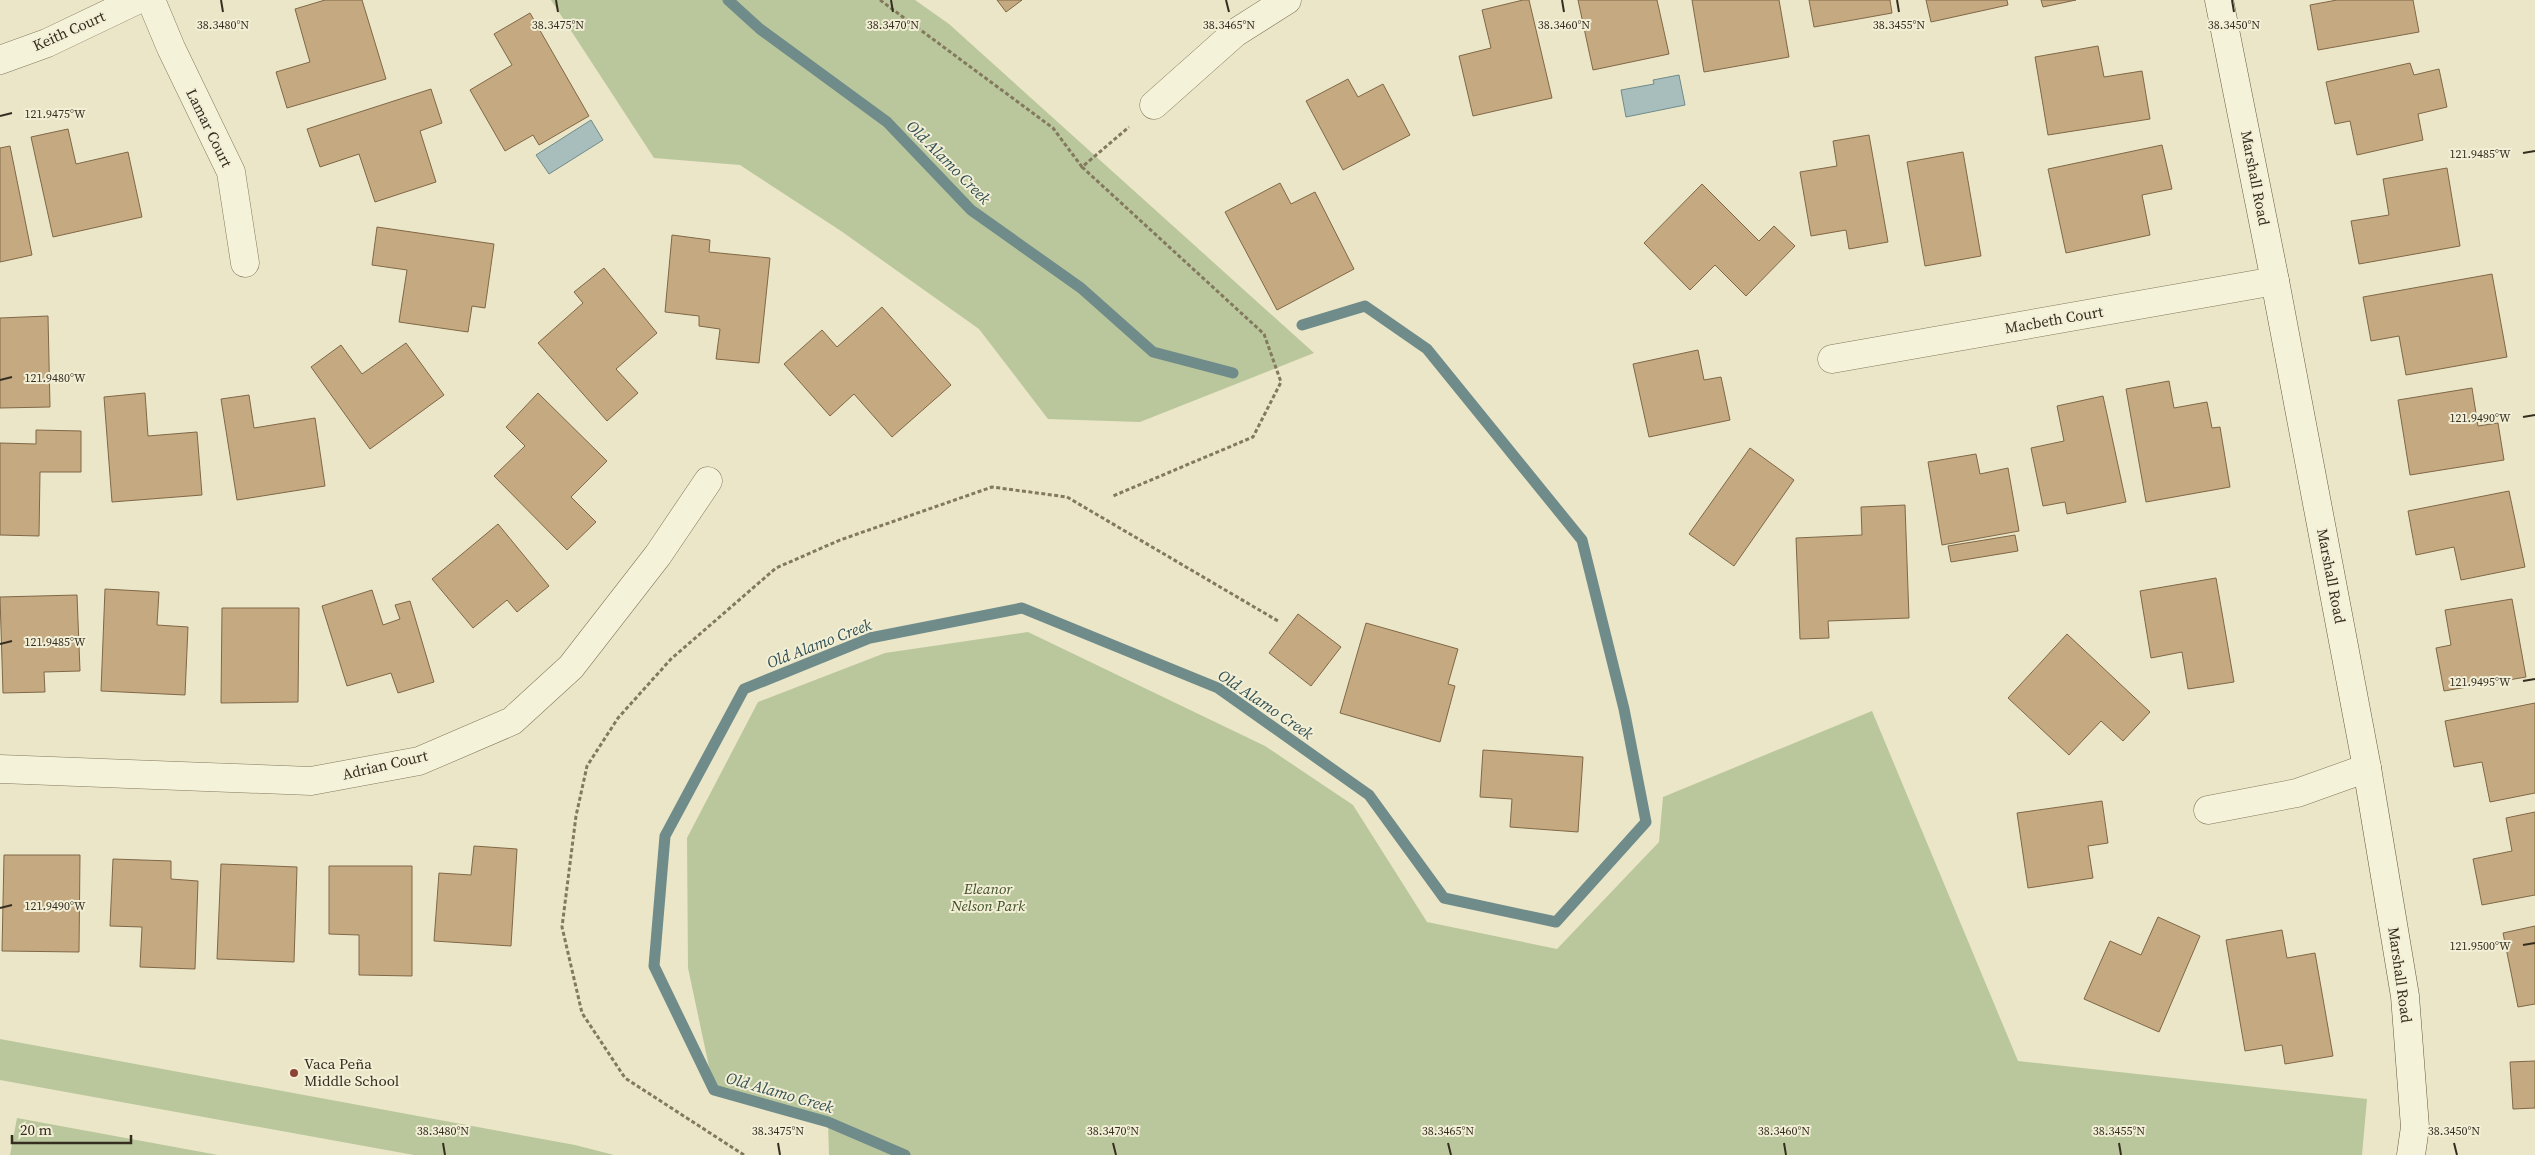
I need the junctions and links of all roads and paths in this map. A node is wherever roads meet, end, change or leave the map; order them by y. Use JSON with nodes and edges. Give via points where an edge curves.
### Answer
{"nodes":[{"id":1,"x":137,"y":0,"type":"edge"},
{"id":2,"x":151,"y":0,"type":"edge"},
{"id":3,"x":880,"y":0,"type":"edge"},
{"id":4,"x":1287,"y":0,"type":"edge"},
{"id":5,"x":2219,"y":0,"type":"edge"},
{"id":6,"x":0,"y":60,"type":"edge"},
{"id":7,"x":1154,"y":105,"type":"joint"},
{"id":8,"x":1082,"y":167,"type":"junction"},
{"id":9,"x":245,"y":263,"type":"dead end"},
{"id":10,"x":2275,"y":281,"type":"junction"},
{"id":11,"x":1832,"y":359,"type":"dead end"},
{"id":12,"x":708,"y":481,"type":"dead end"},
{"id":13,"x":1114,"y":496,"type":"dead end"},
{"id":14,"x":1278,"y":621,"type":"dead end"},
{"id":15,"x":2367,"y":768,"type":"junction"},
{"id":16,"x":0,"y":769,"type":"edge"},
{"id":17,"x":2208,"y":810,"type":"dead end"},
{"id":18,"x":744,"y":1155,"type":"edge"},
{"id":19,"x":2411,"y":1155,"type":"edge"}],
"edges":[{"from":1,"to":6,"type":"street","name":"Keith Court","via":[[47,43]]},
{"from":2,"to":9,"type":"street","name":"Lamar Court","via":[[231,172]]},
{"from":3,"to":8,"type":"path","via":[[1053,128]]},
{"from":4,"to":7,"type":"street","via":[[1235,33]]},
{"from":5,"to":10,"type":"street","name":"Marshall Road"},
{"from":7,"to":8,"type":"path"},
{"from":8,"to":13,"type":"path","via":[[1264,334],[1280,382],[1253,437]]},
{"from":10,"to":11,"type":"street","name":"Macbeth Court"},
{"from":10,"to":15,"type":"street","name":"Marshall Road"},
{"from":12,"to":16,"type":"street","name":"Adrian Court","via":[[658,555],[571,667],[512,721],[419,761],[311,781]]},
{"from":14,"to":18,"type":"path","via":[[1067,497],[992,487],[840,540],[776,568],[670,659],[618,718],[587,766],[576,816],[562,927],[582,1013],[625,1078]]},
{"from":15,"to":17,"type":"street","via":[[2297,794]]},
{"from":15,"to":19,"type":"street","name":"Marshall Road","via":[[2405,996],[2416,1127]]}]}
